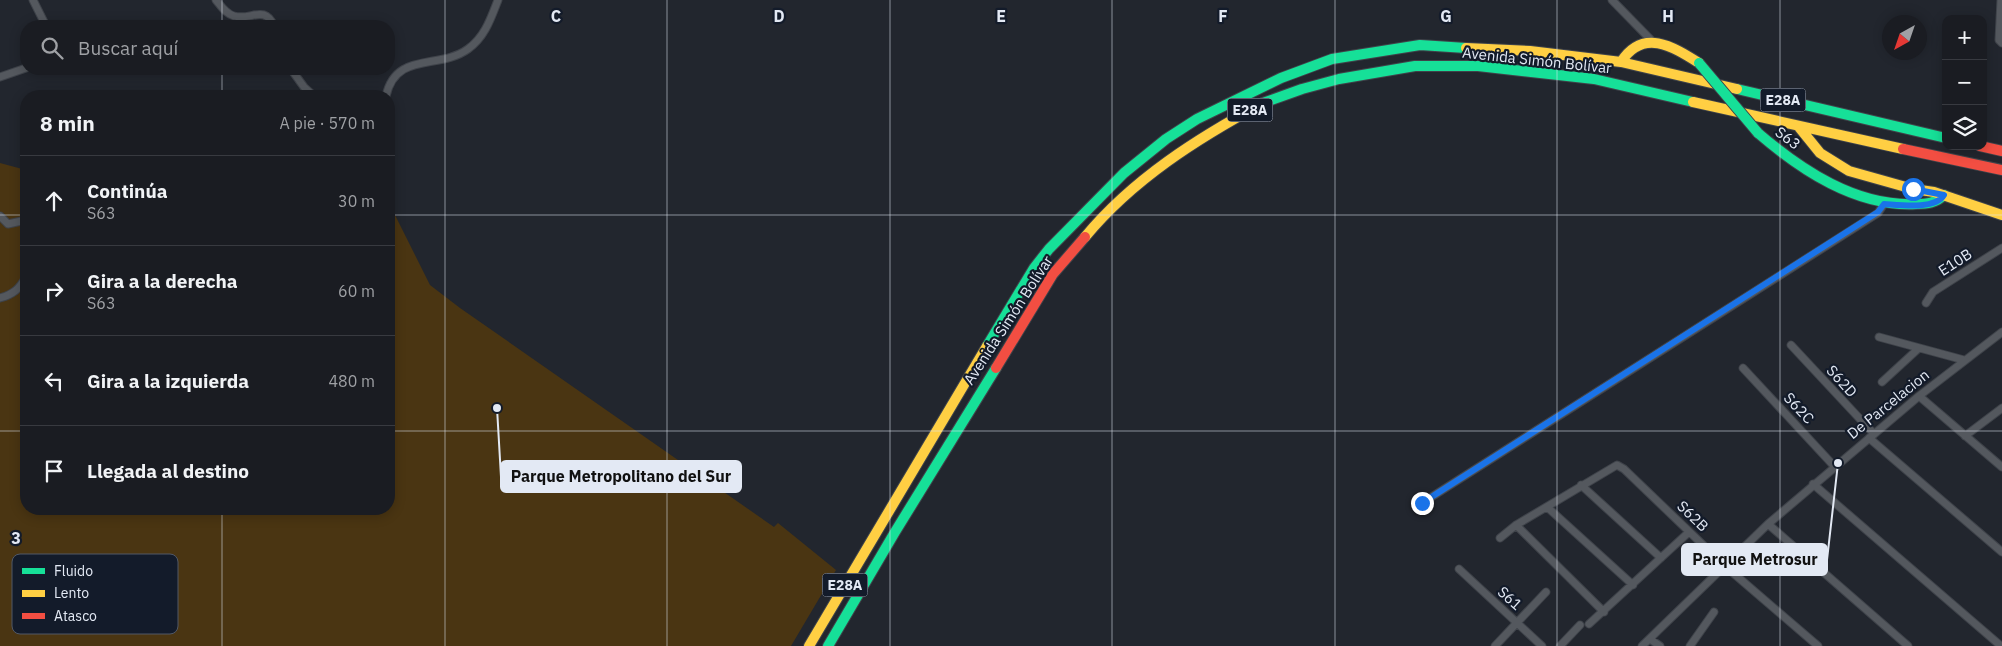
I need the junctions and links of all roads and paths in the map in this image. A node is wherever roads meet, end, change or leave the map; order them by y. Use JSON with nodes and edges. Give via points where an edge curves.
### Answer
{"nodes":[{"id":1,"x":33,"y":0,"type":"edge"},
{"id":2,"x":216,"y":0,"type":"edge"},
{"id":3,"x":498,"y":0,"type":"edge"},
{"id":4,"x":1612,"y":0,"type":"edge"},
{"id":5,"x":2001,"y":0,"type":"edge"},
{"id":6,"x":43,"y":20,"type":"edge"},
{"id":7,"x":271,"y":20,"type":"edge"},
{"id":8,"x":1653,"y":42,"type":"junction"},
{"id":9,"x":2002,"y":43,"type":"edge"},
{"id":10,"x":1621,"y":62,"type":"junction"},
{"id":11,"x":20,"y":70,"type":"edge"},
{"id":12,"x":295,"y":75,"type":"edge"},
{"id":13,"x":0,"y":77,"type":"edge"},
{"id":14,"x":307,"y":90,"type":"edge"},
{"id":15,"x":388,"y":90,"type":"edge"},
{"id":16,"x":1800,"y":127,"type":"junction"},
{"id":17,"x":1942,"y":137,"type":"edge"},
{"id":18,"x":1987,"y":148,"type":"edge"},
{"id":19,"x":2002,"y":151,"type":"edge"},
{"id":20,"x":2002,"y":170,"type":"edge"},
{"id":21,"x":1944,"y":195,"type":"junction"},
{"id":22,"x":1884,"y":204,"type":"junction"},
{"id":23,"x":2002,"y":215,"type":"edge"},
{"id":24,"x":0,"y":216,"type":"edge"},
{"id":25,"x":20,"y":221,"type":"edge"},
{"id":26,"x":2002,"y":248,"type":"edge"},
{"id":27,"x":20,"y":286,"type":"edge"},
{"id":28,"x":0,"y":298,"type":"edge"},
{"id":29,"x":1926,"y":302,"type":"dead end"},
{"id":30,"x":2002,"y":332,"type":"edge"},
{"id":31,"x":1879,"y":337,"type":"dead end"},
{"id":32,"x":1791,"y":345,"type":"dead end"},
{"id":33,"x":1919,"y":348,"type":"junction"},
{"id":34,"x":1964,"y":360,"type":"junction"},
{"id":35,"x":1743,"y":368,"type":"dead end"},
{"id":36,"x":1882,"y":382,"type":"dead end"},
{"id":37,"x":1920,"y":396,"type":"junction"},
{"id":38,"x":2002,"y":408,"type":"edge"},
{"id":39,"x":1872,"y":436,"type":"junction"},
{"id":40,"x":1965,"y":436,"type":"junction"},
{"id":41,"x":1834,"y":466,"type":"junction"},
{"id":42,"x":2002,"y":467,"type":"edge"},
{"id":43,"x":1813,"y":484,"type":"junction"},
{"id":44,"x":1581,"y":485,"type":"junction"},
{"id":45,"x":1422,"y":503,"type":"dead end"},
{"id":46,"x":1547,"y":506,"type":"junction"},
{"id":47,"x":881,"y":524,"type":"junction"},
{"id":48,"x":1768,"y":524,"type":"junction"},
{"id":49,"x":1516,"y":525,"type":"junction"},
{"id":50,"x":894,"y":532,"type":"junction"},
{"id":51,"x":1689,"y":532,"type":"junction"},
{"id":52,"x":1500,"y":538,"type":"dead end"},
{"id":53,"x":2002,"y":552,"type":"edge"},
{"id":54,"x":1660,"y":558,"type":"junction"},
{"id":55,"x":1725,"y":566,"type":"junction"},
{"id":56,"x":1459,"y":570,"type":"dead end"},
{"id":57,"x":1633,"y":585,"type":"junction"},
{"id":58,"x":1546,"y":592,"type":"dead end"},
{"id":59,"x":1604,"y":612,"type":"junction"},
{"id":60,"x":1714,"y":612,"type":"dead end"},
{"id":61,"x":1517,"y":623,"type":"junction"},
{"id":62,"x":1580,"y":624,"type":"dead end"},
{"id":63,"x":1590,"y":624,"type":"dead end"},
{"id":64,"x":1650,"y":639,"type":"junction"},
{"id":65,"x":809,"y":646,"type":"edge"},
{"id":66,"x":828,"y":646,"type":"edge"},
{"id":67,"x":1495,"y":646,"type":"edge"},
{"id":68,"x":1542,"y":646,"type":"edge"},
{"id":69,"x":1560,"y":646,"type":"edge"},
{"id":70,"x":1642,"y":646,"type":"edge"},
{"id":71,"x":1660,"y":646,"type":"edge"},
{"id":72,"x":1690,"y":646,"type":"edge"},
{"id":73,"x":1818,"y":646,"type":"edge"},
{"id":74,"x":1908,"y":646,"type":"edge"},
{"id":75,"x":2001,"y":646,"type":"edge"}],
"edges":[{"from":1,"to":6,"type":"street"},
{"from":2,"to":7,"type":"street","via":[[235,17],[260,14]]},
{"from":3,"to":15,"type":"street","via":[[488,26],[469,49],[450,58],[402,69],[393,78]]},
{"from":4,"to":8,"type":"street"},
{"from":5,"to":9,"type":"street","via":[[1999,40]]},
{"from":8,"to":10,"type":"main road","via":[[1633,46]]},
{"from":8,"to":22,"type":"main road","name":"S63","bridge":true,"via":[[1682,52],[1699,63],[1778,152],[1866,199]]},
{"from":10,"to":17,"type":"main road","name":"Avenida Simón Bolívar","number":"E28A"},
{"from":10,"to":47,"type":"main road","name":"Avenida Simón Bolívar","number":"E28A","via":[[1530,51],[1420,44],[1332,59],[1281,78],[1197,119],[1124,173],[1041,259]]},
{"from":11,"to":13,"type":"street"},
{"from":12,"to":14,"type":"street"},
{"from":16,"to":20,"type":"main road","name":"Avenida Simón Bolívar","number":"E28A"},
{"from":16,"to":21,"type":"main road","name":"S63","via":[[1820,153],[1849,172]]},
{"from":16,"to":50,"type":"main road","name":"Avenida Simón Bolívar","number":"E28A","via":[[1594,79],[1478,66],[1415,66],[1340,79],[1263,103],[1176,154],[1146,177],[1083,237],[1053,274]]},
{"from":18,"to":19,"type":"main road"},
{"from":21,"to":22,"type":"main road","name":"S63","via":[[1936,202],[1914,206]]},
{"from":21,"to":23,"type":"main road","name":"S63"},
{"from":22,"to":45,"type":"street","via":[[1878,212]]},
{"from":24,"to":25,"type":"street","via":[[8,224]]},
{"from":26,"to":29,"type":"street","name":"E10B","via":[[1933,292]]},
{"from":27,"to":28,"type":"street"},
{"from":30,"to":34,"type":"street","name":"De Parcelacion"},
{"from":31,"to":33,"type":"street"},
{"from":32,"to":39,"type":"street","name":"S62D"},
{"from":33,"to":34,"type":"street"},
{"from":33,"to":36,"type":"street"},
{"from":34,"to":37,"type":"street","name":"De Parcelacion"},
{"from":35,"to":41,"type":"street","name":"S62C"},
{"from":37,"to":39,"type":"street","name":"De Parcelacion"},
{"from":37,"to":40,"type":"street"},
{"from":38,"to":40,"type":"street"},
{"from":39,"to":41,"type":"street","name":"De Parcelacion"},
{"from":39,"to":53,"type":"street","name":"S62D"},
{"from":40,"to":42,"type":"street"},
{"from":41,"to":43,"type":"street","name":"De Parcelacion"},
{"from":43,"to":48,"type":"street","name":"De Parcelacion"},
{"from":43,"to":75,"type":"street"},
{"from":44,"to":46,"type":"street"},
{"from":44,"to":51,"type":"street","name":"S62B","via":[[1617,465]]},
{"from":44,"to":54,"type":"street"},
{"from":46,"to":49,"type":"street"},
{"from":46,"to":57,"type":"street"},
{"from":47,"to":50,"type":"main road"},
{"from":47,"to":65,"type":"main road","name":"Avenida Simón Bolívar","number":"E28A"},
{"from":48,"to":55,"type":"street","name":"De Parcelacion"},
{"from":48,"to":74,"type":"street"},
{"from":49,"to":52,"type":"street"},
{"from":49,"to":59,"type":"street"},
{"from":50,"to":66,"type":"main road","name":"Avenida Simón Bolívar","number":"E28A"},
{"from":51,"to":54,"type":"street"},
{"from":51,"to":55,"type":"street","name":"S62B"},
{"from":54,"to":57,"type":"street"},
{"from":55,"to":64,"type":"street","name":"De Parcelacion"},
{"from":55,"to":73,"type":"street","name":"S62B"},
{"from":56,"to":61,"type":"street","name":"S61"},
{"from":57,"to":59,"type":"street"},
{"from":58,"to":61,"type":"street"},
{"from":59,"to":63,"type":"street"},
{"from":60,"to":72,"type":"street"},
{"from":61,"to":67,"type":"street"},
{"from":61,"to":68,"type":"street","name":"S61"},
{"from":62,"to":69,"type":"street"},
{"from":64,"to":70,"type":"street","name":"De Parcelacion"},
{"from":64,"to":71,"type":"street"}]}
